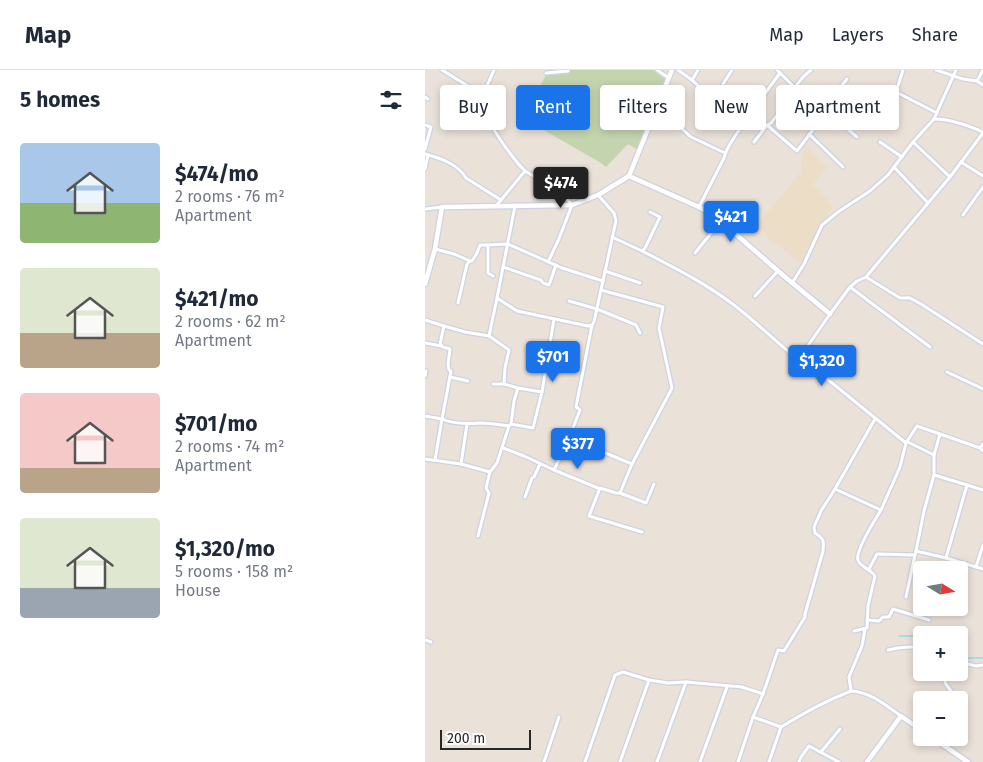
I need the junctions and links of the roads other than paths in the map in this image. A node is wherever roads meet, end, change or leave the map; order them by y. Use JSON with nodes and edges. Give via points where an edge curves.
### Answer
{"nodes":[{"id":1,"x":443,"y":70,"type":"edge"},
{"id":2,"x":494,"y":70,"type":"edge"},
{"id":3,"x":569,"y":70,"type":"edge"},
{"id":4,"x":657,"y":70,"type":"edge"},
{"id":5,"x":672,"y":70,"type":"edge"},
{"id":6,"x":678,"y":70,"type":"edge"},
{"id":7,"x":698,"y":70,"type":"edge"},
{"id":8,"x":732,"y":70,"type":"edge"},
{"id":9,"x":811,"y":70,"type":"edge"},
{"id":10,"x":903,"y":70,"type":"edge"},
{"id":11,"x":936,"y":70,"type":"edge"},
{"id":12,"x":956,"y":70,"type":"edge"},
{"id":13,"x":983,"y":70,"type":"edge"},
{"id":14,"x":779,"y":72,"type":"edge"},
{"id":15,"x":546,"y":73,"type":"dead end"},
{"id":16,"x":953,"y":75,"type":"junction"},
{"id":17,"x":669,"y":78,"type":"junction"},
{"id":18,"x":847,"y":79,"type":"dead end"},
{"id":19,"x":692,"y":80,"type":"junction"},
{"id":20,"x":977,"y":81,"type":"junction"},
{"id":21,"x":723,"y":84,"type":"dead end"},
{"id":22,"x":467,"y":85,"type":"edge"},
{"id":23,"x":488,"y":85,"type":"edge"},
{"id":24,"x":666,"y":85,"type":"edge"},
{"id":25,"x":697,"y":85,"type":"edge"},
{"id":26,"x":793,"y":85,"type":"edge"},
{"id":27,"x":798,"y":85,"type":"edge"},
{"id":28,"x":842,"y":85,"type":"edge"},
{"id":29,"x":898,"y":85,"type":"edge"},
{"id":30,"x":983,"y":85,"type":"edge"},
{"id":31,"x":899,"y":94,"type":"edge"},
{"id":32,"x":937,"y":113,"type":"junction"},
{"id":33,"x":776,"y":116,"type":"edge"},
{"id":34,"x":934,"y":119,"type":"junction"},
{"id":35,"x":425,"y":125,"type":"edge"},
{"id":36,"x":767,"y":125,"type":"junction"},
{"id":37,"x":495,"y":130,"type":"edge"},
{"id":38,"x":648,"y":130,"type":"edge"},
{"id":39,"x":684,"y":130,"type":"edge"},
{"id":40,"x":812,"y":130,"type":"edge"},
{"id":41,"x":850,"y":130,"type":"edge"},
{"id":42,"x":983,"y":133,"type":"edge"},
{"id":43,"x":809,"y":134,"type":"junction"},
{"id":44,"x":857,"y":137,"type":"dead end"},
{"id":45,"x":753,"y":142,"type":"dead end"},
{"id":46,"x":880,"y":142,"type":"dead end"},
{"id":47,"x":913,"y":142,"type":"junction"},
{"id":48,"x":425,"y":149,"type":"edge"},
{"id":49,"x":725,"y":153,"type":"junction"},
{"id":50,"x":427,"y":155,"type":"edge"},
{"id":51,"x":901,"y":157,"type":"junction"},
{"id":52,"x":961,"y":162,"type":"junction"},
{"id":53,"x":843,"y":167,"type":"dead end"},
{"id":54,"x":894,"y":167,"type":"junction"},
{"id":55,"x":425,"y":169,"type":"edge"},
{"id":56,"x":525,"y":171,"type":"junction"},
{"id":57,"x":983,"y":175,"type":"edge"},
{"id":58,"x":629,"y":176,"type":"junction"},
{"id":59,"x":950,"y":178,"type":"junction"},
{"id":60,"x":983,"y":187,"type":"edge"},
{"id":61,"x":598,"y":194,"type":"junction"},
{"id":62,"x":501,"y":200,"type":"junction"},
{"id":63,"x":928,"y":203,"type":"junction"},
{"id":64,"x":573,"y":204,"type":"junction"},
{"id":65,"x":496,"y":206,"type":"junction"},
{"id":66,"x":515,"y":206,"type":"junction"},
{"id":67,"x":442,"y":207,"type":"junction"},
{"id":68,"x":699,"y":207,"type":"junction"},
{"id":69,"x":425,"y":210,"type":"edge"},
{"id":70,"x":650,"y":212,"type":"dead end"},
{"id":71,"x":963,"y":215,"type":"dead end"},
{"id":72,"x":721,"y":221,"type":"junction"},
{"id":73,"x":612,"y":238,"type":"junction"},
{"id":74,"x":507,"y":244,"type":"junction"},
{"id":75,"x":488,"y":245,"type":"junction"},
{"id":76,"x":435,"y":249,"type":"junction"},
{"id":77,"x":641,"y":251,"type":"junction"},
{"id":78,"x":695,"y":253,"type":"dead end"},
{"id":79,"x":470,"y":261,"type":"junction"},
{"id":80,"x":548,"y":262,"type":"junction"},
{"id":81,"x":556,"y":265,"type":"junction"},
{"id":82,"x":503,"y":267,"type":"junction"},
{"id":83,"x":778,"y":271,"type":"junction"},
{"id":84,"x":605,"y":272,"type":"junction"},
{"id":85,"x":493,"y":276,"type":"dead end"},
{"id":86,"x":426,"y":277,"type":"edge"},
{"id":87,"x":866,"y":277,"type":"junction"},
{"id":88,"x":603,"y":281,"type":"junction"},
{"id":89,"x":640,"y":283,"type":"dead end"},
{"id":90,"x":425,"y":284,"type":"edge"},
{"id":91,"x":792,"y":284,"type":"junction"},
{"id":92,"x":851,"y":287,"type":"junction"},
{"id":93,"x":601,"y":290,"type":"junction"},
{"id":94,"x":755,"y":296,"type":"dead end"},
{"id":95,"x":497,"y":298,"type":"junction"},
{"id":96,"x":569,"y":301,"type":"dead end"},
{"id":97,"x":458,"y":303,"type":"dead end"},
{"id":98,"x":597,"y":309,"type":"junction"},
{"id":99,"x":830,"y":314,"type":"junction"},
{"id":100,"x":554,"y":319,"type":"junction"},
{"id":101,"x":425,"y":320,"type":"edge"},
{"id":102,"x":592,"y":325,"type":"junction"},
{"id":103,"x":444,"y":326,"type":"junction"},
{"id":104,"x":640,"y":333,"type":"dead end"},
{"id":105,"x":489,"y":336,"type":"junction"},
{"id":106,"x":425,"y":342,"type":"edge"},
{"id":107,"x":983,"y":344,"type":"edge"},
{"id":108,"x":441,"y":346,"type":"junction"},
{"id":109,"x":930,"y":348,"type":"dead end"},
{"id":110,"x":800,"y":357,"type":"junction"},
{"id":111,"x":426,"y":371,"type":"edge"},
{"id":112,"x":947,"y":372,"type":"dead end"},
{"id":113,"x":425,"y":376,"type":"edge"},
{"id":114,"x":450,"y":377,"type":"junction"},
{"id":115,"x":468,"y":380,"type":"dead end"},
{"id":116,"x":493,"y":384,"type":"dead end"},
{"id":117,"x":504,"y":384,"type":"junction"},
{"id":118,"x":518,"y":388,"type":"junction"},
{"id":119,"x":983,"y":389,"type":"edge"},
{"id":120,"x":542,"y":392,"type":"junction"},
{"id":121,"x":425,"y":416,"type":"edge"},
{"id":122,"x":442,"y":418,"type":"junction"},
{"id":123,"x":876,"y":419,"type":"junction"},
{"id":124,"x":467,"y":424,"type":"junction"},
{"id":125,"x":510,"y":425,"type":"junction"},
{"id":126,"x":940,"y":434,"type":"junction"},
{"id":127,"x":569,"y":438,"type":"junction"},
{"id":128,"x":907,"y":443,"type":"junction"},
{"id":129,"x":983,"y":444,"type":"edge"},
{"id":130,"x":503,"y":448,"type":"junction"},
{"id":131,"x":981,"y":450,"type":"edge"},
{"id":132,"x":934,"y":455,"type":"junction"},
{"id":133,"x":425,"y":459,"type":"edge"},
{"id":134,"x":435,"y":460,"type":"junction"},
{"id":135,"x":461,"y":464,"type":"junction"},
{"id":136,"x":540,"y":464,"type":"junction"},
{"id":137,"x":632,"y":464,"type":"junction"},
{"id":138,"x":554,"y":470,"type":"junction"},
{"id":139,"x":490,"y":472,"type":"junction"},
{"id":140,"x":934,"y":475,"type":"junction"},
{"id":141,"x":654,"y":484,"type":"dead end"},
{"id":142,"x":967,"y":485,"type":"junction"},
{"id":143,"x":600,"y":488,"type":"junction"},
{"id":144,"x":835,"y":489,"type":"junction"},
{"id":145,"x":983,"y":490,"type":"edge"},
{"id":146,"x":620,"y":493,"type":"junction"},
{"id":147,"x":525,"y":497,"type":"dead end"},
{"id":148,"x":881,"y":510,"type":"junction"},
{"id":149,"x":642,"y":532,"type":"dead end"},
{"id":150,"x":478,"y":536,"type":"dead end"},
{"id":151,"x":983,"y":545,"type":"edge"},
{"id":152,"x":917,"y":551,"type":"junction"},
{"id":153,"x":915,"y":555,"type":"junction"},
{"id":154,"x":946,"y":558,"type":"junction"},
{"id":155,"x":976,"y":568,"type":"junction"},
{"id":156,"x":869,"y":569,"type":"junction"},
{"id":157,"x":983,"y":570,"type":"edge"},
{"id":158,"x":906,"y":597,"type":"dead end"},
{"id":159,"x":867,"y":620,"type":"junction"},
{"id":160,"x":929,"y":620,"type":"dead end"},
{"id":161,"x":853,"y":630,"type":"dead end"},
{"id":162,"x":865,"y":630,"type":"junction"},
{"id":163,"x":425,"y":640,"type":"edge"},
{"id":164,"x":431,"y":642,"type":"dead end"},
{"id":165,"x":913,"y":646,"type":"edge"},
{"id":166,"x":888,"y":650,"type":"dead end"},
{"id":167,"x":968,"y":664,"type":"edge"},
{"id":168,"x":983,"y":665,"type":"edge"},
{"id":169,"x":649,"y":680,"type":"junction"},
{"id":170,"x":686,"y":682,"type":"junction"},
{"id":171,"x":727,"y":687,"type":"junction"},
{"id":172,"x":851,"y":691,"type":"junction"},
{"id":173,"x":763,"y":694,"type":"junction"},
{"id":174,"x":901,"y":716,"type":"junction"},
{"id":175,"x":559,"y":717,"type":"dead end"},
{"id":176,"x":753,"y":717,"type":"junction"},
{"id":177,"x":913,"y":724,"type":"edge"},
{"id":178,"x":781,"y":726,"type":"junction"},
{"id":179,"x":840,"y":729,"type":"dead end"},
{"id":180,"x":945,"y":746,"type":"edge"},
{"id":181,"x":821,"y":752,"type":"junction"},
{"id":182,"x":544,"y":762,"type":"edge"},
{"id":183,"x":585,"y":762,"type":"edge"},
{"id":184,"x":620,"y":762,"type":"edge"},
{"id":185,"x":657,"y":762,"type":"edge"},
{"id":186,"x":700,"y":762,"type":"edge"},
{"id":187,"x":738,"y":762,"type":"edge"},
{"id":188,"x":769,"y":762,"type":"edge"},
{"id":189,"x":799,"y":762,"type":"edge"},
{"id":190,"x":839,"y":762,"type":"edge"},
{"id":191,"x":867,"y":762,"type":"edge"},
{"id":192,"x":968,"y":762,"type":"edge"}],
"edges":[{"from":1,"to":22,"type":"street"},
{"from":2,"to":23,"type":"street"},
{"from":3,"to":15,"type":"street"},
{"from":4,"to":17,"type":"street"},
{"from":5,"to":17,"type":"street"},
{"from":6,"to":19,"type":"street"},
{"from":7,"to":19,"type":"street"},
{"from":8,"to":21,"type":"street"},
{"from":9,"to":27,"type":"street"},
{"from":10,"to":29,"type":"street"},
{"from":11,"to":16,"type":"street"},
{"from":12,"to":16,"type":"street"},
{"from":13,"to":20,"type":"street"},
{"from":14,"to":26,"type":"street"},
{"from":14,"to":49,"type":"street"},
{"from":16,"to":20,"type":"street"},
{"from":16,"to":32,"type":"street"},
{"from":17,"to":24,"type":"street"},
{"from":18,"to":28,"type":"street"},
{"from":19,"to":25,"type":"street"},
{"from":20,"to":30,"type":"street"},
{"from":31,"to":32,"type":"street"},
{"from":32,"to":34,"type":"street"},
{"from":33,"to":36,"type":"street"},
{"from":34,"to":42,"type":"street","via":[[961,123]]},
{"from":34,"to":47,"type":"street"},
{"from":35,"to":48,"type":"street","via":[[431,127]]},
{"from":36,"to":43,"type":"street","via":[[797,150]]},
{"from":36,"to":45,"type":"street"},
{"from":37,"to":56,"type":"street"},
{"from":38,"to":58,"type":"street"},
{"from":39,"to":49,"type":"street","via":[[691,137]]},
{"from":40,"to":43,"type":"street"},
{"from":41,"to":44,"type":"street"},
{"from":42,"to":52,"type":"street"},
{"from":43,"to":53,"type":"street"},
{"from":46,"to":51,"type":"street"},
{"from":47,"to":51,"type":"street"},
{"from":47,"to":59,"type":"street"},
{"from":49,"to":68,"type":"street"},
{"from":50,"to":55,"type":"street"},
{"from":50,"to":62,"type":"street","via":[[455,167],[466,178]]},
{"from":51,"to":54,"type":"street"},
{"from":52,"to":57,"type":"street"},
{"from":52,"to":59,"type":"street"},
{"from":54,"to":63,"type":"street"},
{"from":54,"to":91,"type":"street","via":[[870,192],[822,225]]},
{"from":56,"to":62,"type":"street"},
{"from":56,"to":64,"type":"street","via":[[562,193]]},
{"from":58,"to":61,"type":"street"},
{"from":58,"to":68,"type":"street"},
{"from":59,"to":63,"type":"street"},
{"from":60,"to":71,"type":"street"},
{"from":61,"to":64,"type":"street"},
{"from":61,"to":73,"type":"street","via":[[615,216]]},
{"from":62,"to":65,"type":"street"},
{"from":63,"to":87,"type":"street"},
{"from":64,"to":66,"type":"street"},
{"from":64,"to":80,"type":"street"},
{"from":65,"to":66,"type":"street"},
{"from":65,"to":67,"type":"street"},
{"from":66,"to":74,"type":"street"},
{"from":67,"to":69,"type":"street"},
{"from":67,"to":76,"type":"street"},
{"from":68,"to":72,"type":"street"},
{"from":70,"to":77,"type":"street","via":[[660,216]]},
{"from":72,"to":78,"type":"street"},
{"from":72,"to":83,"type":"street"},
{"from":73,"to":77,"type":"street"},
{"from":73,"to":84,"type":"street"},
{"from":74,"to":75,"type":"street"},
{"from":74,"to":80,"type":"street"},
{"from":74,"to":82,"type":"street"},
{"from":75,"to":79,"type":"street","via":[[480,245]]},
{"from":75,"to":85,"type":"street","via":[[489,272]]},
{"from":76,"to":79,"type":"street"},
{"from":76,"to":86,"type":"street"},
{"from":77,"to":110,"type":"street","via":[[712,290],[796,358]]},
{"from":79,"to":97,"type":"street"},
{"from":80,"to":81,"type":"street"},
{"from":81,"to":82,"type":"street","via":[[549,285]]},
{"from":81,"to":88,"type":"street"},
{"from":82,"to":95,"type":"street"},
{"from":83,"to":91,"type":"street"},
{"from":83,"to":94,"type":"street"},
{"from":84,"to":88,"type":"street"},
{"from":84,"to":89,"type":"street"},
{"from":86,"to":90,"type":"street"},
{"from":87,"to":92,"type":"street"},
{"from":87,"to":107,"type":"street","via":[[900,298],[910,298],[921,304]]},
{"from":88,"to":93,"type":"street"},
{"from":91,"to":99,"type":"street"},
{"from":92,"to":99,"type":"street"},
{"from":92,"to":109,"type":"street"},
{"from":93,"to":98,"type":"street"},
{"from":93,"to":137,"type":"street","via":[[663,307],[659,328],[672,388]]},
{"from":95,"to":100,"type":"street","via":[[514,310]]},
{"from":95,"to":105,"type":"street"},
{"from":96,"to":98,"type":"street"},
{"from":98,"to":102,"type":"street"},
{"from":98,"to":104,"type":"street","via":[[637,325]]},
{"from":99,"to":110,"type":"street"},
{"from":100,"to":102,"type":"street"},
{"from":100,"to":120,"type":"street"},
{"from":101,"to":103,"type":"street"},
{"from":102,"to":127,"type":"street","via":[[576,407],[580,410]]},
{"from":103,"to":105,"type":"street"},
{"from":103,"to":108,"type":"street"},
{"from":105,"to":117,"type":"street","via":[[509,350]]},
{"from":106,"to":108,"type":"street"},
{"from":108,"to":114,"type":"street","via":[[450,349]]},
{"from":110,"to":123,"type":"street"},
{"from":111,"to":113,"type":"street"},
{"from":112,"to":119,"type":"street"},
{"from":114,"to":115,"type":"street"},
{"from":114,"to":122,"type":"street"},
{"from":116,"to":117,"type":"street"},
{"from":117,"to":118,"type":"street"},
{"from":118,"to":120,"type":"street"},
{"from":118,"to":125,"type":"street"},
{"from":120,"to":125,"type":"street","via":[[533,428]]},
{"from":121,"to":122,"type":"street"},
{"from":122,"to":124,"type":"street"},
{"from":122,"to":134,"type":"street"},
{"from":123,"to":128,"type":"street"},
{"from":123,"to":144,"type":"street"},
{"from":124,"to":125,"type":"street"},
{"from":124,"to":135,"type":"street"},
{"from":125,"to":130,"type":"street"},
{"from":126,"to":128,"type":"street","via":[[917,426]]},
{"from":126,"to":131,"type":"street"},
{"from":126,"to":132,"type":"street"},
{"from":127,"to":137,"type":"street"},
{"from":127,"to":138,"type":"street"},
{"from":128,"to":132,"type":"street"},
{"from":128,"to":148,"type":"street"},
{"from":129,"to":131,"type":"street"},
{"from":130,"to":136,"type":"street"},
{"from":130,"to":139,"type":"street"},
{"from":132,"to":140,"type":"street"},
{"from":133,"to":134,"type":"street"},
{"from":134,"to":135,"type":"street"},
{"from":135,"to":139,"type":"street"},
{"from":136,"to":138,"type":"street"},
{"from":136,"to":147,"type":"street"},
{"from":137,"to":146,"type":"street"},
{"from":138,"to":143,"type":"street"},
{"from":139,"to":150,"type":"street","via":[[486,488],[489,493]]},
{"from":140,"to":142,"type":"street"},
{"from":140,"to":152,"type":"street"},
{"from":141,"to":146,"type":"street","via":[[646,503]]},
{"from":142,"to":145,"type":"street"},
{"from":142,"to":154,"type":"street"},
{"from":143,"to":146,"type":"street"},
{"from":143,"to":149,"type":"street","via":[[589,516]]},
{"from":144,"to":148,"type":"street"},
{"from":144,"to":173,"type":"street","via":[[814,527],[824,542],[805,617],[784,651],[778,650]]},
{"from":148,"to":156,"type":"street","via":[[858,556],[859,563]]},
{"from":151,"to":155,"type":"street"},
{"from":152,"to":153,"type":"street"},
{"from":152,"to":154,"type":"street"},
{"from":153,"to":156,"type":"street","via":[[877,554]]},
{"from":153,"to":158,"type":"street"},
{"from":154,"to":155,"type":"street"},
{"from":155,"to":157,"type":"street"},
{"from":156,"to":159,"type":"street","via":[[875,576]]},
{"from":159,"to":160,"type":"street","via":[[879,621],[889,617],[893,609]]},
{"from":159,"to":162,"type":"street"},
{"from":161,"to":162,"type":"street"},
{"from":162,"to":172,"type":"street","via":[[849,677]]},
{"from":163,"to":164,"type":"street"},
{"from":165,"to":166,"type":"street"},
{"from":167,"to":168,"type":"street"},
{"from":169,"to":170,"type":"street"},
{"from":169,"to":183,"type":"street","via":[[623,672],[615,675]]},
{"from":169,"to":184,"type":"street"},
{"from":170,"to":171,"type":"street"},
{"from":170,"to":185,"type":"street"},
{"from":171,"to":173,"type":"street","via":[[742,687]]},
{"from":171,"to":186,"type":"street"},
{"from":172,"to":174,"type":"street","via":[[871,696]]},
{"from":172,"to":178,"type":"street","via":[[815,706]]},
{"from":173,"to":176,"type":"street"},
{"from":174,"to":177,"type":"street"},
{"from":174,"to":191,"type":"street"},
{"from":175,"to":182,"type":"street"},
{"from":176,"to":178,"type":"street"},
{"from":176,"to":187,"type":"street"},
{"from":178,"to":188,"type":"street"},
{"from":179,"to":181,"type":"street"},
{"from":180,"to":192,"type":"street"},
{"from":181,"to":189,"type":"street","via":[[809,746]]},
{"from":181,"to":190,"type":"street"}]}
